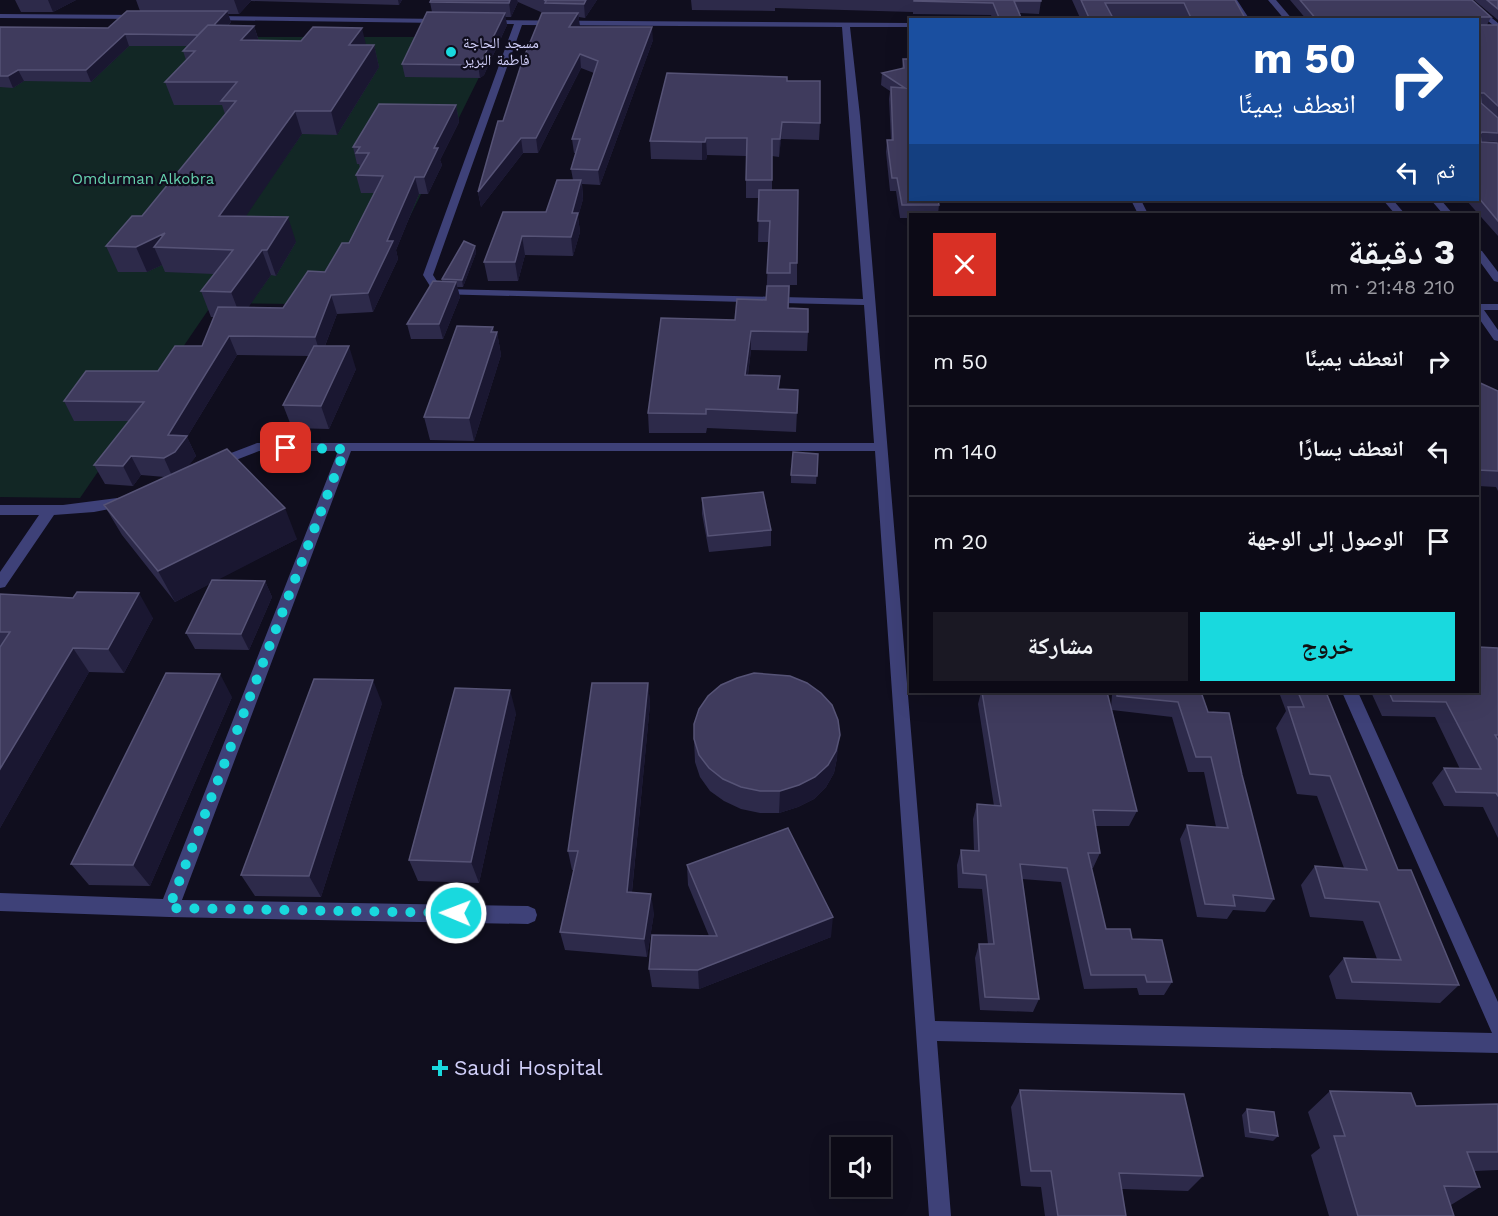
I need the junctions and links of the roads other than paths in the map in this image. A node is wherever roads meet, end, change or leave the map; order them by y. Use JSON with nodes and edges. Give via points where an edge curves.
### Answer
{"nodes":[{"id":1,"x":1233,"y":0,"type":"edge"},
{"id":2,"x":1272,"y":0,"type":"edge"},
{"id":3,"x":1466,"y":0,"type":"edge"},
{"id":4,"x":0,"y":16,"type":"edge"},
{"id":5,"x":151,"y":18,"type":"edge"},
{"id":6,"x":199,"y":18,"type":"edge"},
{"id":7,"x":1246,"y":18,"type":"edge"},
{"id":8,"x":1288,"y":18,"type":"edge"},
{"id":9,"x":448,"y":21,"type":"edge"},
{"id":10,"x":471,"y":21,"type":"edge"},
{"id":11,"x":519,"y":22,"type":"junction"},
{"id":12,"x":846,"y":24,"type":"junction"},
{"id":13,"x":909,"y":25,"type":"edge"},
{"id":14,"x":1498,"y":28,"type":"edge"},
{"id":15,"x":1488,"y":29,"type":"edge"},
{"id":16,"x":1389,"y":201,"type":"edge"},
{"id":17,"x":1437,"y":201,"type":"edge"},
{"id":18,"x":1399,"y":213,"type":"edge"},
{"id":19,"x":1447,"y":213,"type":"edge"},
{"id":20,"x":1479,"y":253,"type":"edge"},
{"id":21,"x":1498,"y":279,"type":"edge"},
{"id":22,"x":867,"y":302,"type":"junction"},
{"id":23,"x":1498,"y":307,"type":"edge"},
{"id":24,"x":1479,"y":309,"type":"edge"},
{"id":25,"x":1479,"y":310,"type":"edge"},
{"id":26,"x":1498,"y":338,"type":"edge"},
{"id":27,"x":881,"y":447,"type":"junction"},
{"id":28,"x":345,"y":449,"type":"junction"},
{"id":29,"x":206,"y":468,"type":"edge"},
{"id":30,"x":137,"y":499,"type":"edge"},
{"id":31,"x":0,"y":510,"type":"edge"},
{"id":32,"x":49,"y":511,"type":"junction"},
{"id":33,"x":0,"y":582,"type":"edge"},
{"id":34,"x":903,"y":627,"type":"edge"},
{"id":35,"x":1350,"y":693,"type":"edge"},
{"id":36,"x":0,"y":902,"type":"edge"},
{"id":37,"x":169,"y":908,"type":"junction"},
{"id":38,"x":528,"y":915,"type":"dead end"},
{"id":39,"x":1498,"y":1025,"type":"edge"},
{"id":40,"x":925,"y":1031,"type":"junction"},
{"id":41,"x":1498,"y":1043,"type":"edge"},
{"id":42,"x":940,"y":1216,"type":"edge"}],
"edges":[{"from":1,"to":7,"type":"street"},
{"from":2,"to":8,"type":"street"},
{"from":3,"to":14,"type":"street"},
{"from":4,"to":5,"type":"street"},
{"from":6,"to":9,"type":"street"},
{"from":10,"to":11,"type":"street"},
{"from":11,"to":12,"type":"street"},
{"from":11,"to":22,"type":"street","via":[[428,275],[439,292]]},
{"from":12,"to":13,"type":"street"},
{"from":12,"to":22,"type":"street"},
{"from":14,"to":15,"type":"street"},
{"from":16,"to":18,"type":"street"},
{"from":17,"to":19,"type":"street"},
{"from":20,"to":21,"type":"street"},
{"from":22,"to":27,"type":"street"},
{"from":23,"to":24,"type":"street"},
{"from":25,"to":26,"type":"street"},
{"from":27,"to":28,"type":"street"},
{"from":27,"to":34,"type":"street"},
{"from":28,"to":29,"type":"street","via":[[257,447]]},
{"from":28,"to":37,"type":"street"},
{"from":30,"to":32,"type":"street","via":[[95,508]]},
{"from":31,"to":32,"type":"street"},
{"from":32,"to":33,"type":"street"},
{"from":34,"to":40,"type":"street"},
{"from":35,"to":39,"type":"street"},
{"from":36,"to":37,"type":"street"},
{"from":37,"to":38,"type":"street"},
{"from":40,"to":41,"type":"street"},
{"from":40,"to":42,"type":"street"}]}
